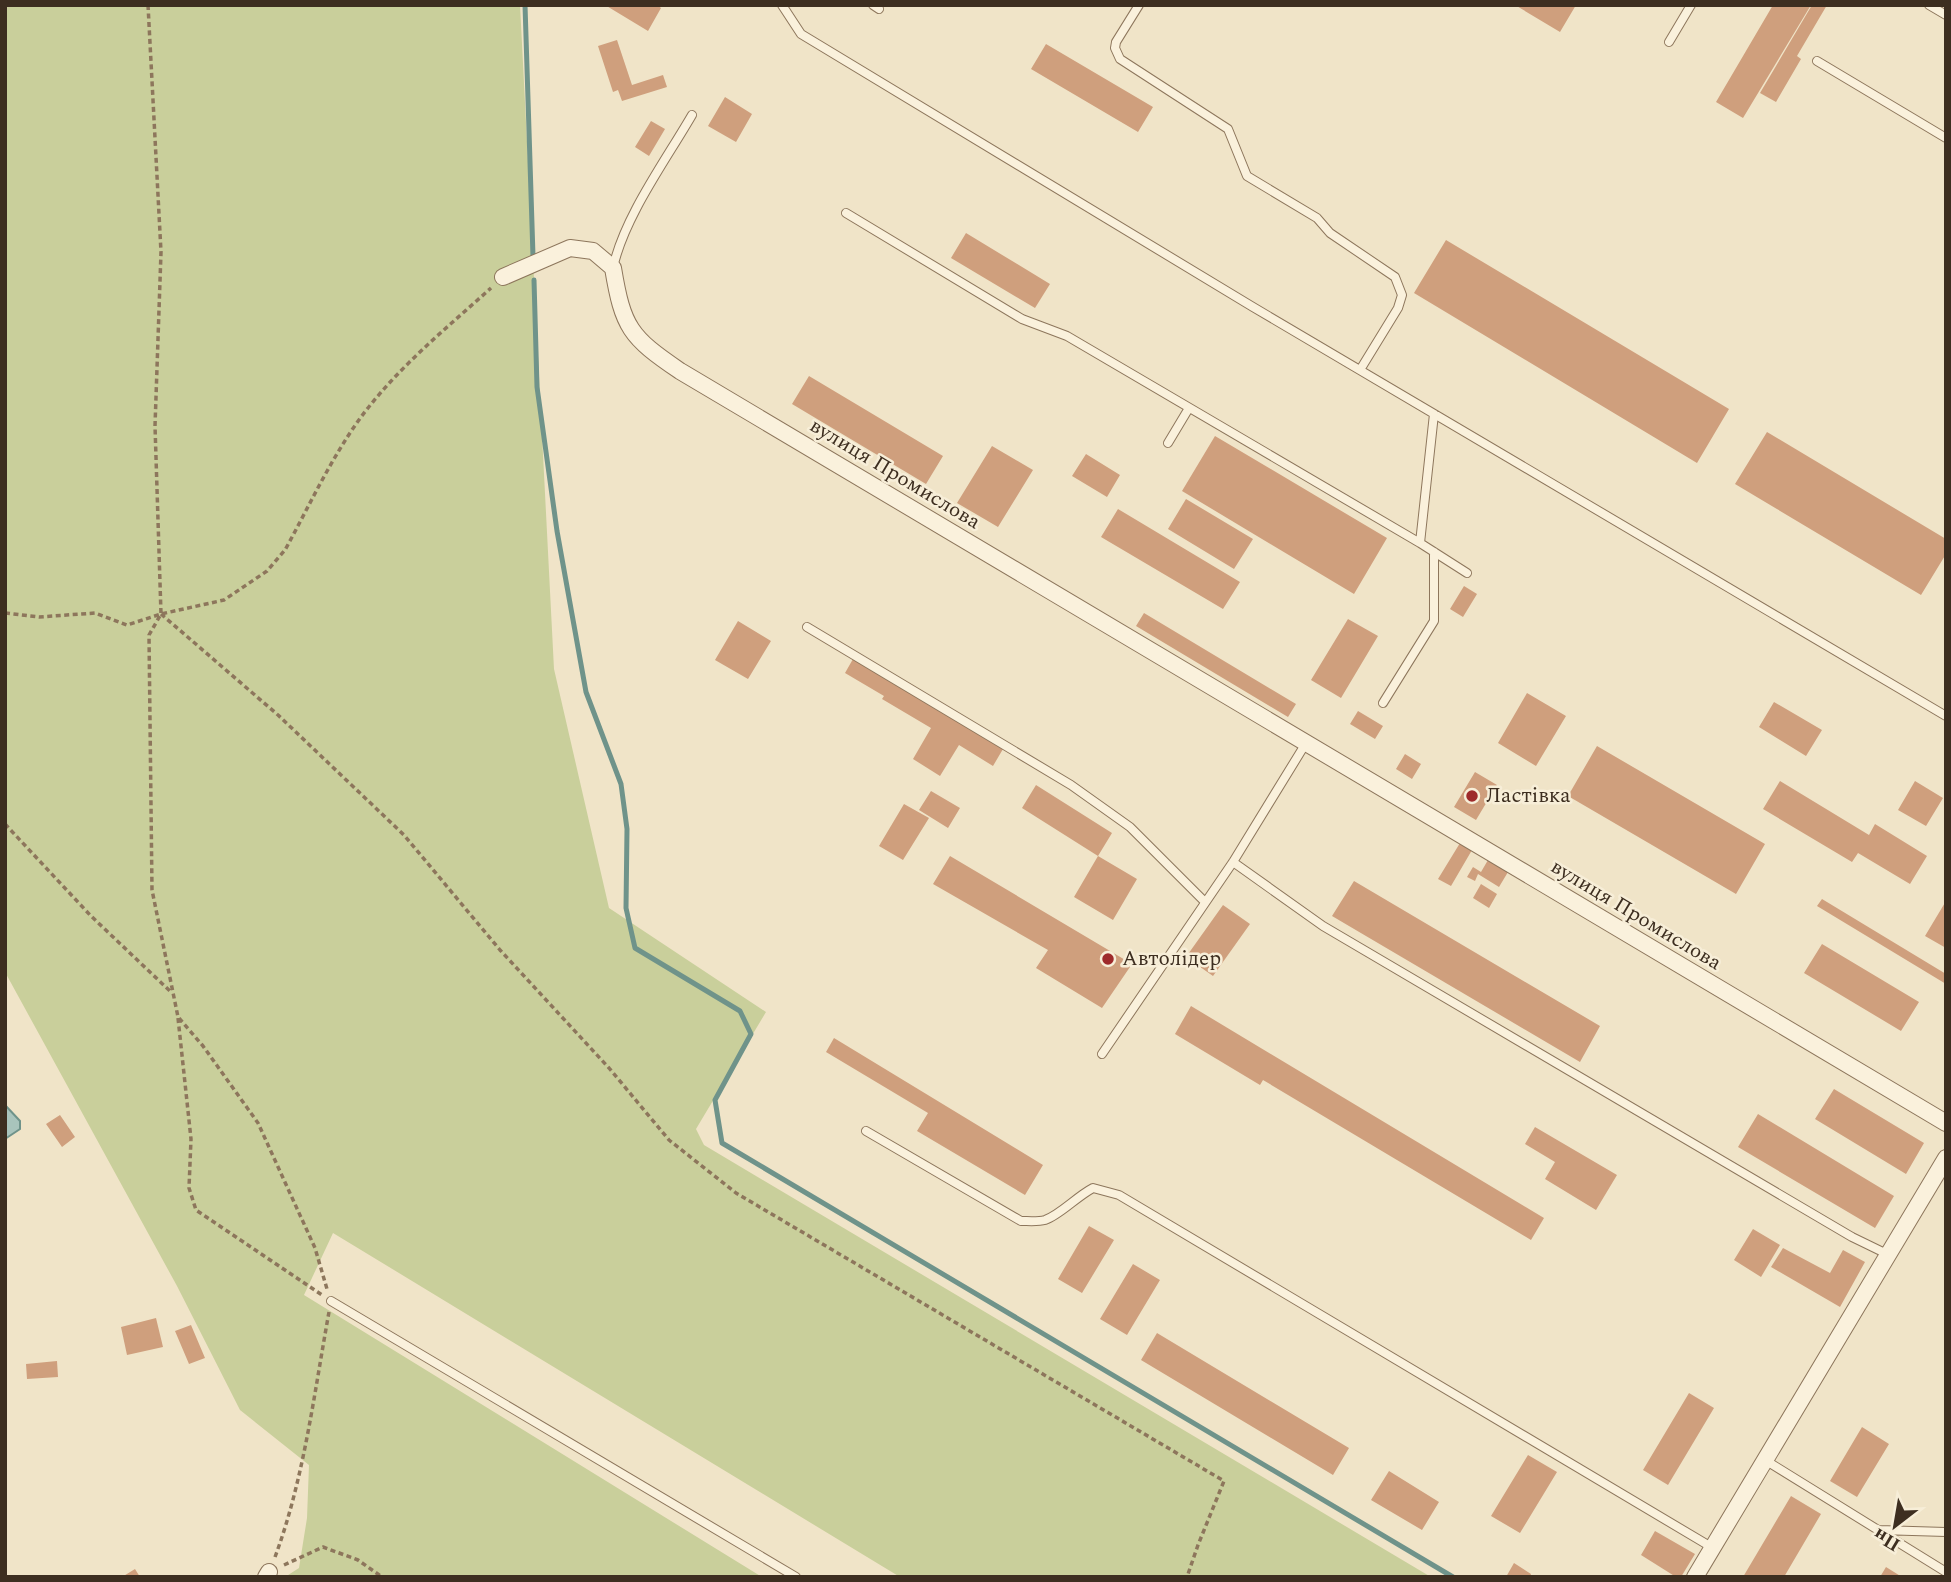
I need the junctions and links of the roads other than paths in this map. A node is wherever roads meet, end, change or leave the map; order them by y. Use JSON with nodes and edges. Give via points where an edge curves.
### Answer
{"nodes":[{"id":1,"x":782,"y":5,"type":"edge"},
{"id":2,"x":1139,"y":5,"type":"edge"},
{"id":3,"x":1691,"y":5,"type":"edge"},
{"id":4,"x":1929,"y":5,"type":"edge"},
{"id":5,"x":1946,"y":15,"type":"edge"},
{"id":6,"x":1669,"y":42,"type":"dead end"},
{"id":7,"x":1817,"y":61,"type":"dead end"},
{"id":8,"x":692,"y":115,"type":"dead end"},
{"id":9,"x":1946,"y":138,"type":"edge"},
{"id":10,"x":846,"y":213,"type":"dead end"},
{"id":11,"x":613,"y":268,"type":"junction"},
{"id":12,"x":503,"y":277,"type":"road end"},
{"id":13,"x":1360,"y":370,"type":"junction"},
{"id":14,"x":1189,"y":408,"type":"junction"},
{"id":15,"x":1434,"y":414,"type":"junction"},
{"id":16,"x":1168,"y":443,"type":"dead end"},
{"id":17,"x":1420,"y":543,"type":"junction"},
{"id":18,"x":1434,"y":552,"type":"junction"},
{"id":19,"x":1467,"y":573,"type":"dead end"},
{"id":20,"x":807,"y":627,"type":"dead end"},
{"id":21,"x":1383,"y":703,"type":"dead end"},
{"id":22,"x":1946,"y":716,"type":"edge"},
{"id":23,"x":1306,"y":743,"type":"junction"},
{"id":24,"x":1233,"y":862,"type":"junction"},
{"id":25,"x":1205,"y":902,"type":"junction"},
{"id":26,"x":1102,"y":1054,"type":"dead end"},
{"id":27,"x":1946,"y":1123,"type":"edge"},
{"id":28,"x":866,"y":1131,"type":"dead end"},
{"id":29,"x":1946,"y":1158,"type":"edge"},
{"id":30,"x":1887,"y":1254,"type":"junction"},
{"id":31,"x":331,"y":1301,"type":"road end"},
{"id":32,"x":1765,"y":1460,"type":"junction"},
{"id":33,"x":1875,"y":1530,"type":"junction"},
{"id":34,"x":1946,"y":1532,"type":"edge"},
{"id":35,"x":1713,"y":1548,"type":"junction"},
{"id":36,"x":1946,"y":1572,"type":"edge"},
{"id":37,"x":796,"y":1577,"type":"edge"},
{"id":38,"x":1695,"y":1577,"type":"edge"}],
"edges":[{"from":1,"to":13,"type":"lane","via":[[800,34]]},
{"from":2,"to":13,"type":"lane","via":[[1116,42],[1120,59],[1228,129],[1247,176],[1317,218],[1330,233],[1395,277],[1402,295],[1398,308]]},
{"from":3,"to":6,"type":"lane"},
{"from":4,"to":5,"type":"lane"},
{"from":7,"to":9,"type":"lane"},
{"from":8,"to":11,"type":"lane","via":[[628,226]]},
{"from":10,"to":14,"type":"lane","via":[[1022,319],[1067,336]]},
{"from":11,"to":12,"type":"street","via":[[593,251],[570,248]]},
{"from":11,"to":23,"type":"street","name":"вулиця Промислова","via":[[625,320],[636,339],[659,357]]},
{"from":13,"to":15,"type":"lane"},
{"from":14,"to":16,"type":"lane"},
{"from":14,"to":17,"type":"lane"},
{"from":15,"to":17,"type":"lane"},
{"from":15,"to":22,"type":"lane"},
{"from":17,"to":18,"type":"lane"},
{"from":18,"to":19,"type":"lane"},
{"from":18,"to":21,"type":"lane","via":[[1434,621]]},
{"from":20,"to":25,"type":"lane","via":[[1071,785],[1130,827]]},
{"from":23,"to":24,"type":"lane"},
{"from":23,"to":27,"type":"street","name":"вулиця Промислова"},
{"from":24,"to":25,"type":"lane"},
{"from":24,"to":30,"type":"lane","via":[[1323,926]]},
{"from":25,"to":26,"type":"lane"},
{"from":28,"to":35,"type":"lane","via":[[1021,1221],[1044,1221],[1093,1188],[1119,1195]]},
{"from":29,"to":30,"type":"street"},
{"from":30,"to":32,"type":"street"},
{"from":31,"to":37,"type":"lane"},
{"from":32,"to":33,"type":"lane"},
{"from":32,"to":35,"type":"street"},
{"from":33,"to":34,"type":"lane"},
{"from":33,"to":36,"type":"lane"},
{"from":35,"to":38,"type":"street"}]}
